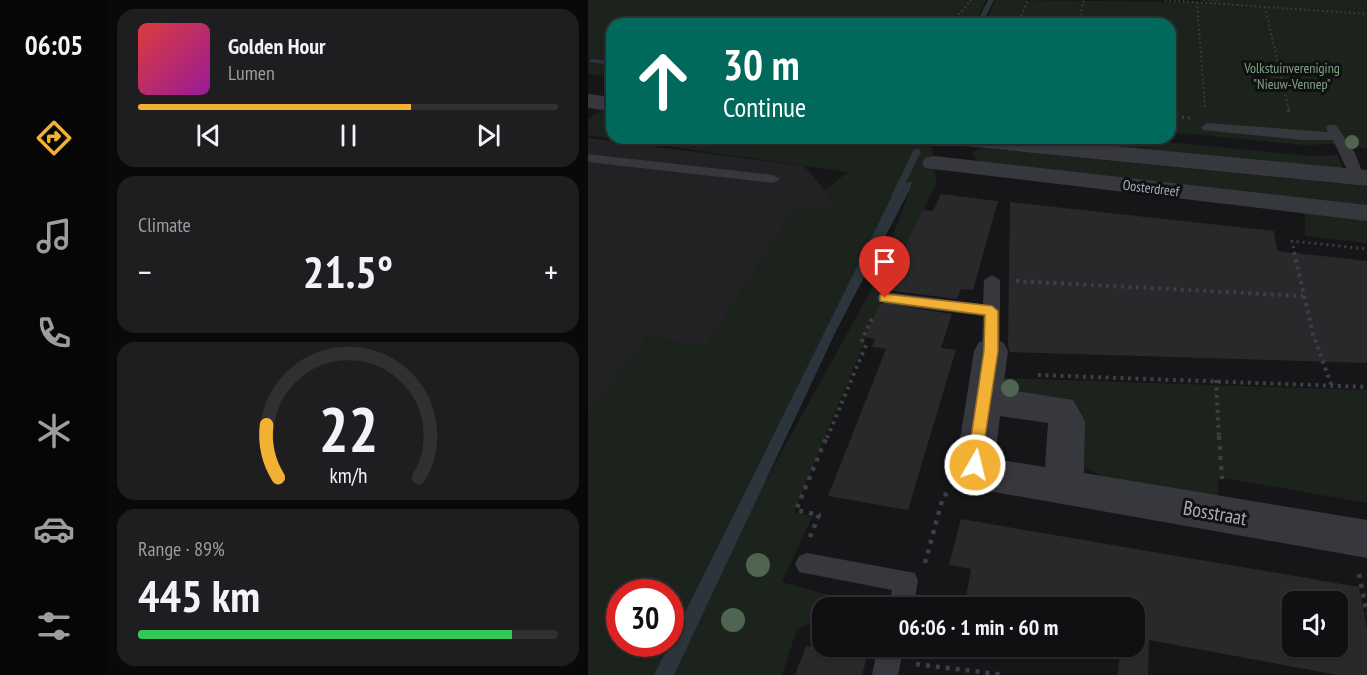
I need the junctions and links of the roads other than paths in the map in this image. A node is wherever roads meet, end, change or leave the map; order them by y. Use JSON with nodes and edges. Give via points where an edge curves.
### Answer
{"nodes":[{"id":1,"x":1207,"y":127,"type":"road end"},
{"id":2,"x":1015,"y":144,"type":"edge"},
{"id":3,"x":588,"y":158,"type":"edge"},
{"id":4,"x":934,"y":163,"type":"dead end"},
{"id":5,"x":1362,"y":178,"type":"edge"},
{"id":6,"x":773,"y":179,"type":"dead end"},
{"id":7,"x":1367,"y":213,"type":"edge"},
{"id":8,"x":992,"y":280,"type":"road end"},
{"id":9,"x":885,"y":298,"type":"road end"},
{"id":10,"x":992,"y":311,"type":"junction"},
{"id":11,"x":987,"y":375,"type":"junction"},
{"id":12,"x":1064,"y":487,"type":"junction"},
{"id":13,"x":1367,"y":539,"type":"edge"},
{"id":14,"x":807,"y":564,"type":"road end"},
{"id":15,"x":902,"y":597,"type":"edge"}],
"edges":[{"from":1,"to":5,"type":"lane","via":[[1294,136],[1334,131]]},
{"from":2,"to":5,"type":"street","name":"Oosterdreef"},
{"from":3,"to":6,"type":"lane"},
{"from":4,"to":7,"type":"street","name":"Oosterdreef"},
{"from":8,"to":10,"type":"lane"},
{"from":9,"to":10,"type":"lane"},
{"from":10,"to":11,"type":"lane"},
{"from":11,"to":12,"type":"street","via":[[1060,410],[1067,421]]},
{"from":11,"to":12,"type":"street","name":"Bosstraat","via":[[975,465],[983,473]]},
{"from":12,"to":13,"type":"street","name":"Bosstraat"},
{"from":14,"to":15,"type":"lane","via":[[906,581]]}]}
